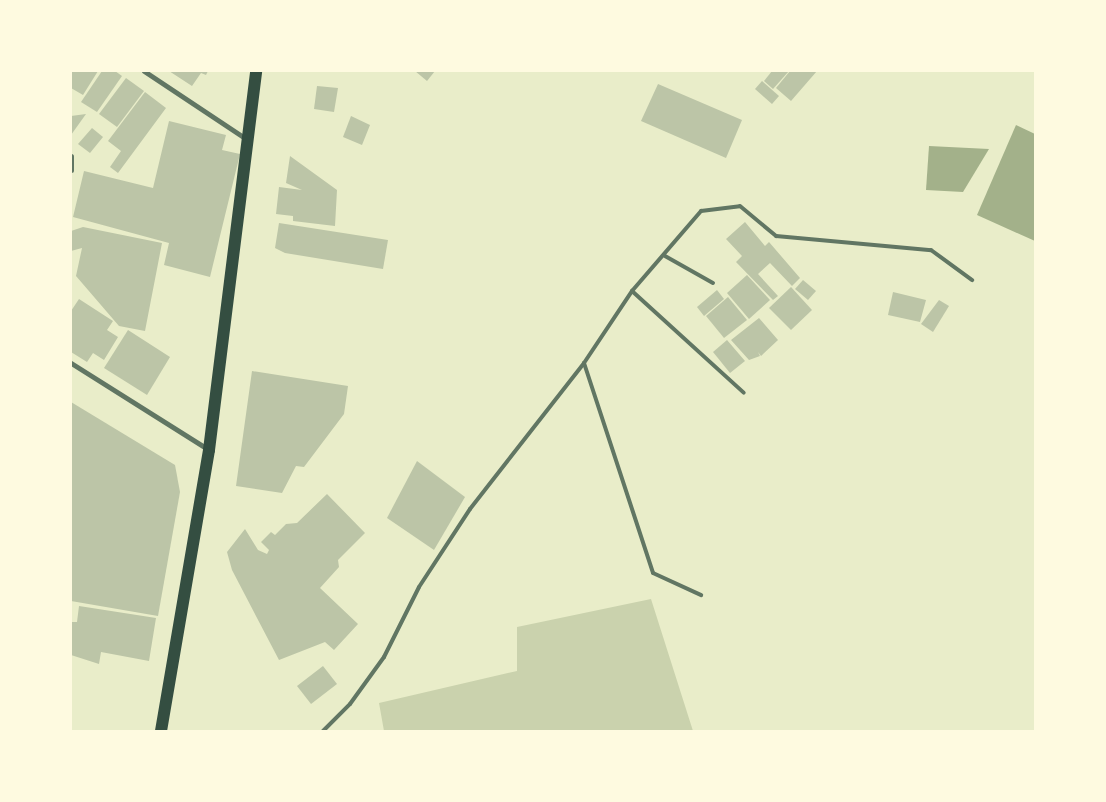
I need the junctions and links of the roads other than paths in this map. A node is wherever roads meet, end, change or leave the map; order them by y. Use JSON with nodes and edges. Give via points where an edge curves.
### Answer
{"nodes":[{"id":1,"x":144,"y":71,"type":"edge"},
{"id":2,"x":256,"y":71,"type":"edge"},
{"id":3,"x":245,"y":138,"type":"junction"},
{"id":4,"x":71,"y":156,"type":"edge"},
{"id":5,"x":71,"y":170,"type":"edge"},
{"id":6,"x":665,"y":256,"type":"junction"},
{"id":7,"x":972,"y":280,"type":"dead end"},
{"id":8,"x":713,"y":283,"type":"dead end"},
{"id":9,"x":632,"y":291,"type":"junction"},
{"id":10,"x":71,"y":362,"type":"edge"},
{"id":11,"x":584,"y":363,"type":"junction"},
{"id":12,"x":744,"y":393,"type":"dead end"},
{"id":13,"x":209,"y":450,"type":"junction"},
{"id":14,"x":701,"y":595,"type":"dead end"},
{"id":15,"x":160,"y":731,"type":"edge"},
{"id":16,"x":323,"y":731,"type":"edge"}],
"edges":[{"from":1,"to":3,"type":"street"},
{"from":2,"to":3,"type":"main road"},
{"from":3,"to":13,"type":"main road"},
{"from":4,"to":5,"type":"street"},
{"from":6,"to":7,"type":"lane","via":[[701,211],[740,206],[776,236],[931,250]]},
{"from":6,"to":8,"type":"lane"},
{"from":6,"to":9,"type":"lane"},
{"from":9,"to":11,"type":"lane"},
{"from":9,"to":12,"type":"lane"},
{"from":10,"to":13,"type":"street"},
{"from":11,"to":14,"type":"lane","via":[[653,573]]},
{"from":11,"to":16,"type":"lane","via":[[470,509],[419,587],[384,657],[350,704]]},
{"from":13,"to":15,"type":"main road"}]}
